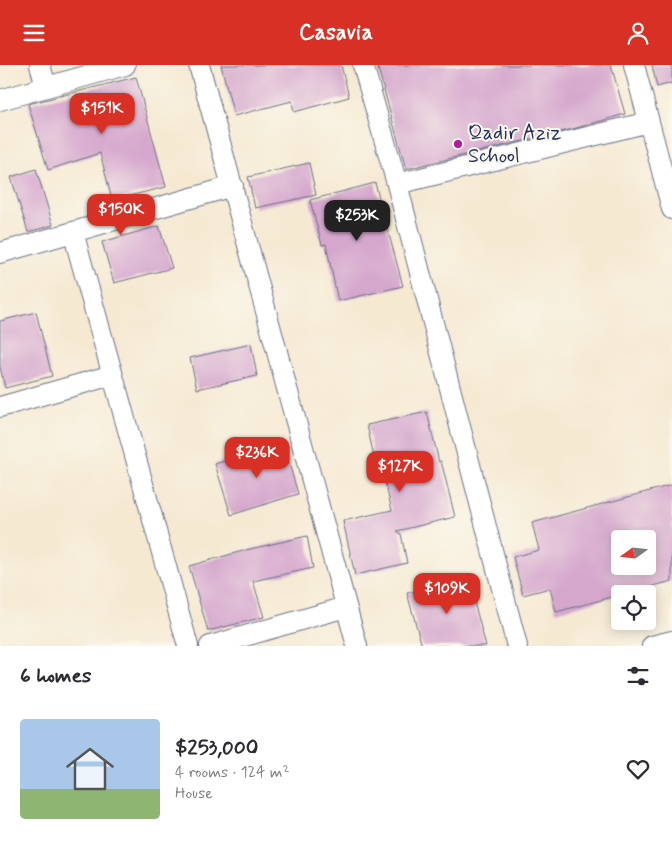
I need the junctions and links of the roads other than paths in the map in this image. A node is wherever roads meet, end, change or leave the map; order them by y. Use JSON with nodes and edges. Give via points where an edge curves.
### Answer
{"nodes":[{"id":1,"x":40,"y":65,"type":"edge"},
{"id":2,"x":125,"y":65,"type":"edge"},
{"id":3,"x":199,"y":65,"type":"edge"},
{"id":4,"x":363,"y":65,"type":"edge"},
{"id":5,"x":634,"y":65,"type":"edge"},
{"id":6,"x":46,"y":87,"type":"junction"},
{"id":7,"x":0,"y":100,"type":"edge"},
{"id":8,"x":649,"y":122,"type":"junction"},
{"id":9,"x":397,"y":184,"type":"junction"},
{"id":10,"x":233,"y":186,"type":"junction"},
{"id":11,"x":672,"y":209,"type":"edge"},
{"id":12,"x":73,"y":232,"type":"junction"},
{"id":13,"x":0,"y":253,"type":"edge"},
{"id":14,"x":112,"y":375,"type":"junction"},
{"id":15,"x":0,"y":407,"type":"edge"},
{"id":16,"x":346,"y":607,"type":"junction"},
{"id":17,"x":672,"y":641,"type":"edge"},
{"id":18,"x":188,"y":646,"type":"edge"},
{"id":19,"x":210,"y":646,"type":"edge"},
{"id":20,"x":357,"y":646,"type":"edge"},
{"id":21,"x":517,"y":646,"type":"edge"},
{"id":22,"x":652,"y":646,"type":"edge"}],
"edges":[{"from":1,"to":6,"type":"street"},
{"from":2,"to":6,"type":"street"},
{"from":3,"to":10,"type":"street"},
{"from":4,"to":9,"type":"street"},
{"from":5,"to":8,"type":"street"},
{"from":6,"to":7,"type":"street"},
{"from":8,"to":9,"type":"street"},
{"from":8,"to":11,"type":"street"},
{"from":9,"to":21,"type":"street"},
{"from":10,"to":12,"type":"street"},
{"from":10,"to":16,"type":"street"},
{"from":12,"to":13,"type":"street"},
{"from":12,"to":14,"type":"street"},
{"from":14,"to":15,"type":"street"},
{"from":14,"to":18,"type":"street"},
{"from":16,"to":19,"type":"street"},
{"from":16,"to":20,"type":"street"},
{"from":17,"to":22,"type":"street"}]}
